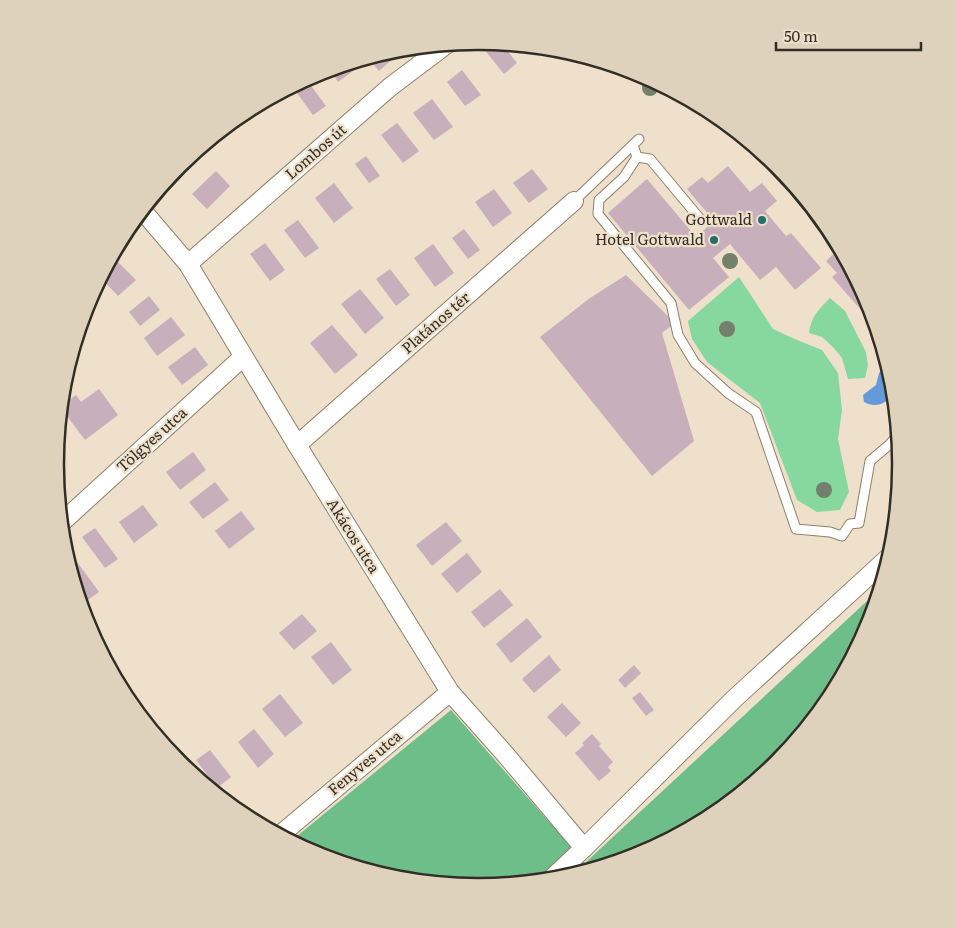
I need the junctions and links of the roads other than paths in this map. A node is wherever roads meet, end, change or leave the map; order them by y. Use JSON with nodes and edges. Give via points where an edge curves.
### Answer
{"nodes":[{"id":1,"x":435,"y":53,"type":"edge"},
{"id":2,"x":637,"y":157,"type":"junction"},
{"id":3,"x":574,"y":201,"type":"joint"},
{"id":4,"x":147,"y":216,"type":"edge"},
{"id":5,"x":701,"y":220,"type":"dead end"},
{"id":6,"x":188,"y":264,"type":"junction"},
{"id":7,"x":243,"y":357,"type":"junction"},
{"id":8,"x":891,"y":443,"type":"edge"},
{"id":9,"x":297,"y":445,"type":"junction"},
{"id":10,"x":68,"y":517,"type":"edge"},
{"id":11,"x":879,"y":567,"type":"edge"},
{"id":12,"x":450,"y":692,"type":"junction"},
{"id":13,"x":286,"y":830,"type":"edge"},
{"id":14,"x":584,"y":848,"type":"junction"},
{"id":15,"x":561,"y":870,"type":"edge"}],
"edges":[{"from":1,"to":6,"type":"street","name":"Lombos út","via":[[390,87]]},
{"from":2,"to":3,"type":"lane","via":[[636,142]]},
{"from":2,"to":5,"type":"lane","via":[[650,159]]},
{"from":2,"to":8,"type":"lane","via":[[624,177],[599,200],[598,214],[671,303],[678,335],[696,363],[728,393],[756,412],[796,529],[842,536],[850,524],[858,523],[870,461]]},
{"from":3,"to":9,"type":"street","name":"Platános tér"},
{"from":4,"to":6,"type":"street","name":"Akácos utca"},
{"from":6,"to":7,"type":"street","name":"Akácos utca"},
{"from":7,"to":9,"type":"street","name":"Akácos utca"},
{"from":7,"to":10,"type":"street","name":"Tölgyes utca"},
{"from":9,"to":12,"type":"street","name":"Akácos utca"},
{"from":11,"to":14,"type":"street","via":[[734,699]]},
{"from":12,"to":13,"type":"street","name":"Fenyves utca"},
{"from":12,"to":14,"type":"street","name":"Akácos utca"},
{"from":14,"to":15,"type":"street"}]}
